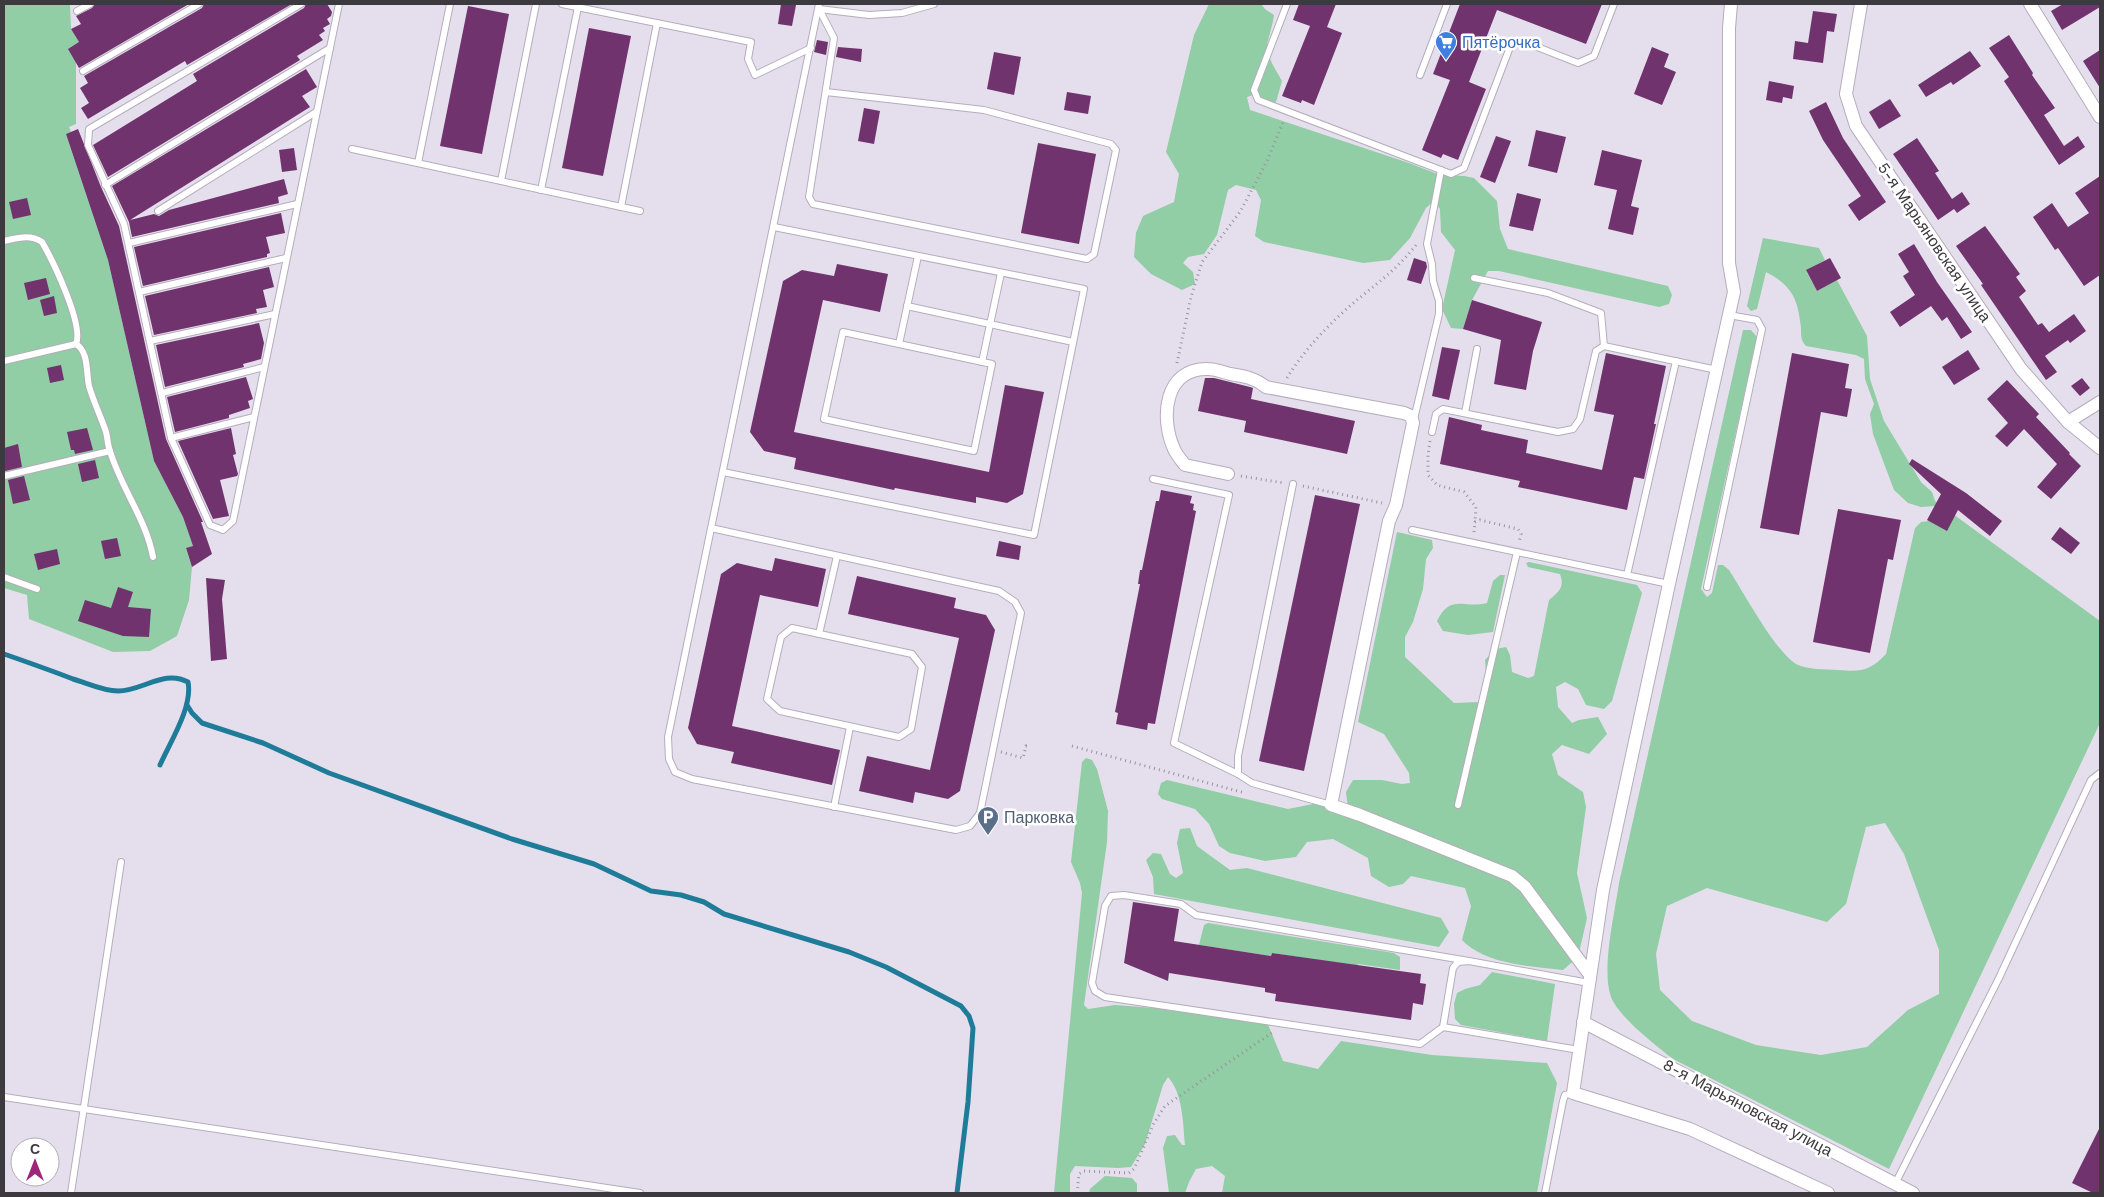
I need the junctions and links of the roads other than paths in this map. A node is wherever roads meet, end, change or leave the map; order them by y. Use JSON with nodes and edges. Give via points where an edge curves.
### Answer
{"nodes":[{"id":1,"x":90,"y":4,"type":"edge"},
{"id":2,"x":199,"y":4,"type":"edge"},
{"id":3,"x":301,"y":4,"type":"edge"},
{"id":4,"x":339,"y":4,"type":"edge"},
{"id":5,"x":450,"y":4,"type":"edge"},
{"id":6,"x":536,"y":4,"type":"edge"},
{"id":7,"x":562,"y":4,"type":"edge"},
{"id":8,"x":934,"y":4,"type":"edge"},
{"id":9,"x":1287,"y":4,"type":"edge"},
{"id":10,"x":1447,"y":4,"type":"edge"},
{"id":11,"x":1614,"y":4,"type":"edge"},
{"id":12,"x":1731,"y":4,"type":"edge"},
{"id":13,"x":1862,"y":4,"type":"edge"},
{"id":14,"x":2030,"y":4,"type":"edge"},
{"id":15,"x":578,"y":7,"type":"junction"},
{"id":16,"x":819,"y":7,"type":"edge"},
{"id":17,"x":77,"y":11,"type":"dead end"},
{"id":18,"x":657,"y":23,"type":"junction"},
{"id":19,"x":330,"y":48,"type":"junction"},
{"id":20,"x":811,"y":48,"type":"junction"},
{"id":21,"x":83,"y":71,"type":"dead end"},
{"id":22,"x":1420,"y":75,"type":"dead end"},
{"id":23,"x":826,"y":92,"type":"junction"},
{"id":24,"x":316,"y":112,"type":"junction"},
{"id":25,"x":2100,"y":117,"type":"edge"},
{"id":26,"x":352,"y":148,"type":"dead end"},
{"id":27,"x":418,"y":163,"type":"junction"},
{"id":28,"x":1441,"y":170,"type":"junction"},
{"id":29,"x":501,"y":181,"type":"junction"},
{"id":30,"x":105,"y":185,"type":"junction"},
{"id":31,"x":541,"y":190,"type":"junction"},
{"id":32,"x":297,"y":204,"type":"junction"},
{"id":33,"x":621,"y":207,"type":"junction"},
{"id":34,"x":158,"y":211,"type":"dead end"},
{"id":35,"x":640,"y":211,"type":"dead end"},
{"id":36,"x":774,"y":227,"type":"junction"},
{"id":37,"x":4,"y":240,"type":"edge"},
{"id":38,"x":129,"y":243,"type":"junction"},
{"id":39,"x":918,"y":256,"type":"junction"},
{"id":40,"x":286,"y":258,"type":"junction"},
{"id":41,"x":1001,"y":273,"type":"junction"},
{"id":42,"x":1474,"y":278,"type":"dead end"},
{"id":43,"x":139,"y":292,"type":"junction"},
{"id":44,"x":907,"y":306,"type":"junction"},
{"id":45,"x":275,"y":314,"type":"junction"},
{"id":46,"x":1729,"y":315,"type":"junction"},
{"id":47,"x":990,"y":324,"type":"junction"},
{"id":48,"x":150,"y":341,"type":"junction"},
{"id":49,"x":1073,"y":342,"type":"junction"},
{"id":50,"x":76,"y":344,"type":"junction"},
{"id":51,"x":899,"y":344,"type":"junction"},
{"id":52,"x":1604,"y":346,"type":"junction"},
{"id":53,"x":1477,"y":349,"type":"dead end"},
{"id":54,"x":4,"y":361,"type":"edge"},
{"id":55,"x":1676,"y":361,"type":"junction"},
{"id":56,"x":982,"y":362,"type":"junction"},
{"id":57,"x":264,"y":367,"type":"junction"},
{"id":58,"x":1716,"y":370,"type":"junction"},
{"id":59,"x":162,"y":393,"type":"junction"},
{"id":60,"x":2100,"y":402,"type":"edge"},
{"id":61,"x":1465,"y":413,"type":"junction"},
{"id":62,"x":254,"y":418,"type":"junction"},
{"id":63,"x":2068,"y":422,"type":"junction"},
{"id":64,"x":1413,"y":423,"type":"junction"},
{"id":65,"x":1432,"y":432,"type":"road end"},
{"id":66,"x":171,"y":438,"type":"junction"},
{"id":67,"x":2100,"y":448,"type":"edge"},
{"id":68,"x":110,"y":451,"type":"junction"},
{"id":69,"x":723,"y":472,"type":"junction"},
{"id":70,"x":1228,"y":474,"type":"road end"},
{"id":71,"x":4,"y":476,"type":"edge"},
{"id":72,"x":1153,"y":479,"type":"dead end"},
{"id":73,"x":1294,"y":484,"type":"road end"},
{"id":74,"x":711,"y":528,"type":"junction"},
{"id":75,"x":1412,"y":530,"type":"dead end"},
{"id":76,"x":1517,"y":552,"type":"junction"},
{"id":77,"x":837,"y":556,"type":"junction"},
{"id":78,"x":153,"y":557,"type":"dead end"},
{"id":79,"x":1628,"y":575,"type":"junction"},
{"id":80,"x":4,"y":577,"type":"edge"},
{"id":81,"x":1669,"y":584,"type":"junction"},
{"id":82,"x":1708,"y":587,"type":"dead end"},
{"id":83,"x":37,"y":589,"type":"dead end"},
{"id":84,"x":819,"y":634,"type":"junction"},
{"id":85,"x":850,"y":726,"type":"junction"},
{"id":86,"x":2100,"y":773,"type":"edge"},
{"id":87,"x":1238,"y":774,"type":"junction"},
{"id":88,"x":1331,"y":806,"type":"junction"},
{"id":89,"x":1458,"y":806,"type":"dead end"},
{"id":90,"x":834,"y":807,"type":"junction"},
{"id":91,"x":121,"y":862,"type":"dead end"},
{"id":92,"x":1469,"y":961,"type":"junction"},
{"id":93,"x":1590,"y":979,"type":"junction"},
{"id":94,"x":1584,"y":1022,"type":"junction"},
{"id":95,"x":1443,"y":1027,"type":"junction"},
{"id":96,"x":1579,"y":1050,"type":"junction"},
{"id":97,"x":1573,"y":1093,"type":"junction"},
{"id":98,"x":4,"y":1097,"type":"edge"},
{"id":99,"x":83,"y":1109,"type":"junction"},
{"id":100,"x":1895,"y":1184,"type":"junction"},
{"id":101,"x":71,"y":1193,"type":"edge"},
{"id":102,"x":640,"y":1193,"type":"edge"},
{"id":103,"x":1545,"y":1193,"type":"edge"},
{"id":104,"x":1828,"y":1193,"type":"edge"},
{"id":105,"x":1913,"y":1193,"type":"edge"}],
"edges":[{"from":1,"to":17,"type":"lane"},
{"from":2,"to":21,"type":"lane"},
{"from":3,"to":30,"type":"lane","via":[[89,129],[88,145]]},
{"from":4,"to":19,"type":"lane"},
{"from":5,"to":27,"type":"lane"},
{"from":6,"to":29,"type":"lane"},
{"from":7,"to":15,"type":"lane"},
{"from":8,"to":16,"type":"lane","via":[[902,13],[869,15]]},
{"from":9,"to":28,"type":"lane","via":[[1254,90],[1258,100]]},
{"from":10,"to":22,"type":"lane"},
{"from":11,"to":28,"type":"lane","via":[[1594,56],[1578,63],[1522,41],[1510,46],[1464,168],[1451,174]]},
{"from":12,"to":46,"type":"street","via":[[1728,28],[1728,182],[1729,264],[1734,292]]},
{"from":13,"to":63,"type":"street","name":"5-я Марьяновская улица","via":[[1846,94],[1856,126],[2021,369]]},
{"from":14,"to":25,"type":"street"},
{"from":15,"to":18,"type":"lane"},
{"from":15,"to":31,"type":"lane"},
{"from":16,"to":20,"type":"lane"},
{"from":16,"to":23,"type":"lane","via":[[834,38]]},
{"from":18,"to":20,"type":"lane","via":[[751,42],[748,59],[755,75]]},
{"from":18,"to":33,"type":"lane"},
{"from":19,"to":24,"type":"lane"},
{"from":19,"to":30,"type":"lane"},
{"from":20,"to":36,"type":"lane"},
{"from":23,"to":23,"type":"lane","via":[[984,110],[1111,144],[1116,150],[1094,254],[1087,259],[813,204],[809,197]]},
{"from":24,"to":32,"type":"lane"},
{"from":24,"to":34,"type":"lane"},
{"from":26,"to":27,"type":"lane"},
{"from":27,"to":29,"type":"lane"},
{"from":28,"to":64,"type":"lane","via":[[1428,244],[1439,314]]},
{"from":29,"to":31,"type":"lane"},
{"from":30,"to":38,"type":"lane","via":[[124,224]]},
{"from":31,"to":33,"type":"lane"},
{"from":32,"to":38,"type":"lane"},
{"from":32,"to":40,"type":"lane"},
{"from":33,"to":35,"type":"lane"},
{"from":36,"to":39,"type":"lane"},
{"from":36,"to":69,"type":"lane"},
{"from":37,"to":50,"type":"lane","via":[[26,236],[42,242],[72,311],[78,330]]},
{"from":38,"to":43,"type":"lane"},
{"from":39,"to":41,"type":"lane"},
{"from":39,"to":44,"type":"lane"},
{"from":40,"to":43,"type":"lane"},
{"from":40,"to":45,"type":"lane"},
{"from":41,"to":47,"type":"lane"},
{"from":41,"to":49,"type":"lane","via":[[1084,289]]},
{"from":42,"to":52,"type":"lane","via":[[1548,294],[1601,313]]},
{"from":43,"to":48,"type":"lane"},
{"from":44,"to":47,"type":"lane"},
{"from":44,"to":51,"type":"lane"},
{"from":45,"to":48,"type":"lane"},
{"from":45,"to":57,"type":"lane"},
{"from":46,"to":58,"type":"street"},
{"from":46,"to":82,"type":"lane","via":[[1757,320],[1762,329]]},
{"from":47,"to":49,"type":"lane"},
{"from":47,"to":56,"type":"lane"},
{"from":48,"to":59,"type":"lane"},
{"from":49,"to":69,"type":"lane","via":[[1034,535]]},
{"from":50,"to":54,"type":"lane"},
{"from":50,"to":68,"type":"lane","via":[[84,353],[89,386]]},
{"from":51,"to":56,"type":"lane"},
{"from":51,"to":56,"type":"lane","via":[[842,332],[824,419],[974,451],[992,364]]},
{"from":52,"to":55,"type":"lane"},
{"from":52,"to":61,"type":"lane","via":[[1596,351],[1580,419],[1574,429],[1558,432]]},
{"from":53,"to":61,"type":"lane"},
{"from":55,"to":58,"type":"lane"},
{"from":55,"to":79,"type":"lane"},
{"from":57,"to":59,"type":"lane"},
{"from":57,"to":62,"type":"lane"},
{"from":58,"to":81,"type":"street"},
{"from":59,"to":66,"type":"lane"},
{"from":60,"to":63,"type":"street"},
{"from":61,"to":65,"type":"lane","via":[[1443,409],[1436,414]]},
{"from":62,"to":66,"type":"lane"},
{"from":62,"to":66,"type":"lane","via":[[233,521],[223,530],[210,525]]},
{"from":63,"to":67,"type":"street","name":"5-я Марьяновская улица"},
{"from":64,"to":70,"type":"street","via":[[1411,416],[1404,413],[1266,387],[1255,379],[1208,369],[1193,371],[1172,388],[1166,415],[1174,450],[1185,464]]},
{"from":64,"to":88,"type":"street","via":[[1396,506],[1389,521]]},
{"from":68,"to":71,"type":"lane"},
{"from":68,"to":78,"type":"lane","via":[[143,524]]},
{"from":69,"to":74,"type":"lane"},
{"from":72,"to":87,"type":"lane","via":[[1229,495],[1174,743]]},
{"from":73,"to":87,"type":"lane","via":[[1238,756]]},
{"from":74,"to":77,"type":"lane"},
{"from":74,"to":90,"type":"lane","via":[[668,737],[669,759],[675,772],[692,779]]},
{"from":75,"to":76,"type":"lane"},
{"from":76,"to":79,"type":"lane"},
{"from":76,"to":89,"type":"lane"},
{"from":77,"to":84,"type":"lane"},
{"from":77,"to":90,"type":"lane","via":[[999,591],[1015,602],[1020,613],[980,814],[970,826],[956,830]]},
{"from":79,"to":81,"type":"lane"},
{"from":80,"to":83,"type":"lane"},
{"from":81,"to":93,"type":"street","via":[[1603,890]]},
{"from":84,"to":85,"type":"lane","via":[[792,628],[781,637],[767,698],[780,711]]},
{"from":84,"to":85,"type":"lane","via":[[912,654],[922,667],[911,729],[899,737]]},
{"from":85,"to":90,"type":"lane"},
{"from":86,"to":100,"type":"lane","via":[[2091,780],[1999,978]]},
{"from":87,"to":88,"type":"lane","via":[[1252,783]]},
{"from":88,"to":93,"type":"street","via":[[1512,876],[1525,887]]},
{"from":91,"to":99,"type":"lane"},
{"from":92,"to":93,"type":"lane"},
{"from":92,"to":95,"type":"lane","via":[[1458,962],[1453,968]]},
{"from":92,"to":95,"type":"lane","via":[[1196,915],[1181,904],[1124,895],[1111,896],[1105,906],[1092,983],[1095,991],[1105,997],[1420,1044]]},
{"from":93,"to":94,"type":"street"},
{"from":94,"to":96,"type":"street"},
{"from":94,"to":100,"type":"street","name":"8-я Марьяновская улица"},
{"from":95,"to":96,"type":"lane"},
{"from":96,"to":97,"type":"street"},
{"from":97,"to":103,"type":"lane","via":[[1565,1095],[1563,1101]]},
{"from":97,"to":104,"type":"street","via":[[1690,1129]]},
{"from":98,"to":99,"type":"lane"},
{"from":99,"to":101,"type":"lane"},
{"from":99,"to":102,"type":"lane"},
{"from":100,"to":105,"type":"street","name":"8-я Марьяновская улица"}]}
